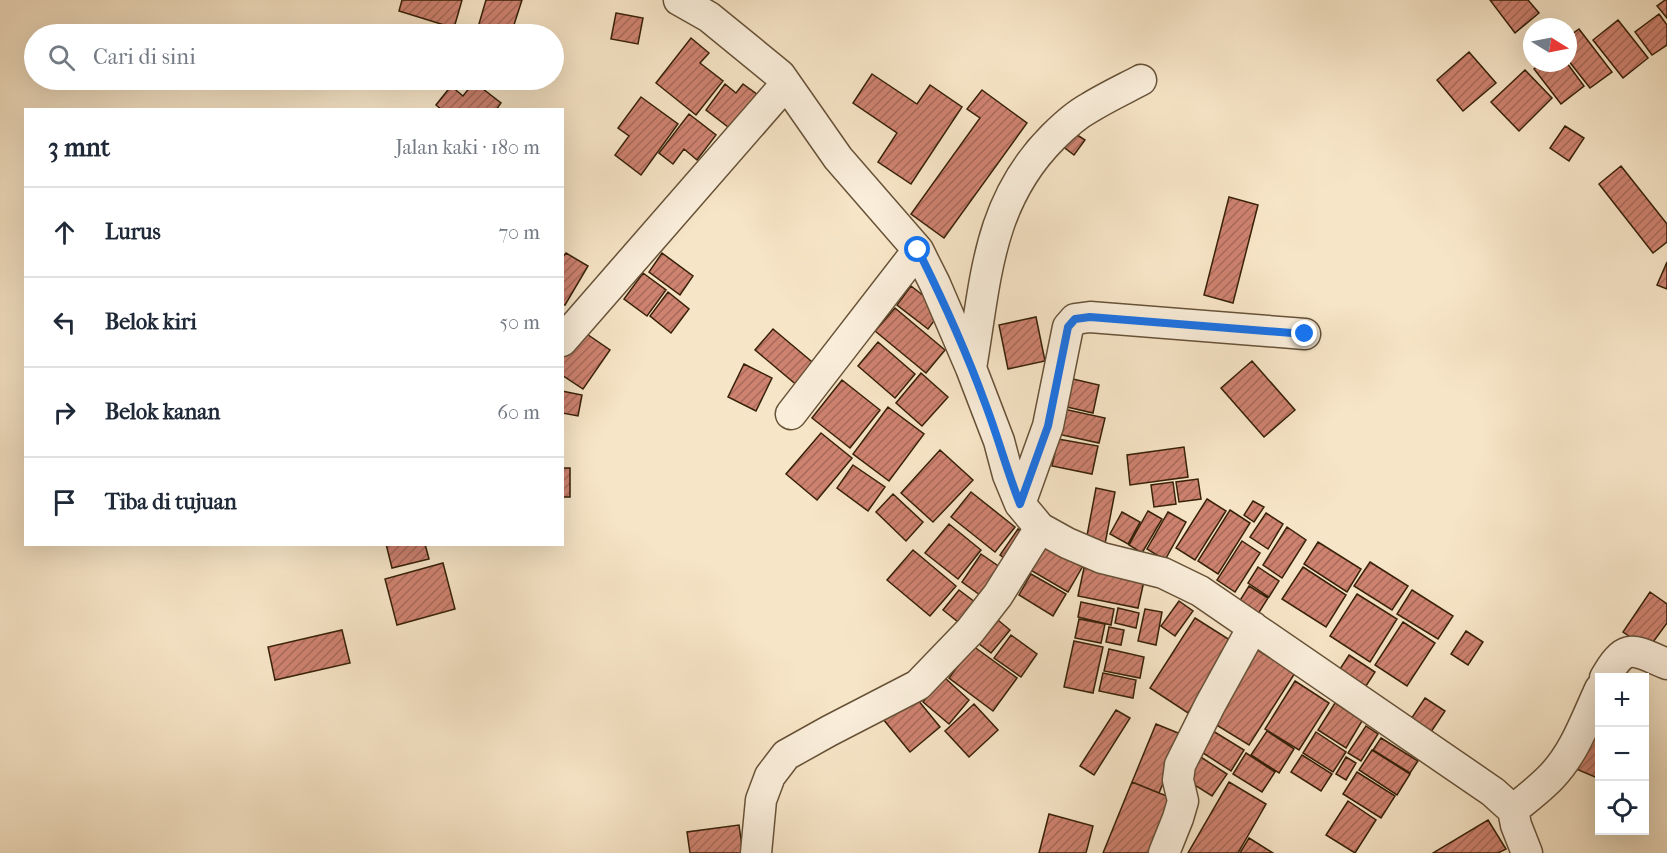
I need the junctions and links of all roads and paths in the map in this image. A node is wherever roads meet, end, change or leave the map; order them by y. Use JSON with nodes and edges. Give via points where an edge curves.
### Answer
{"nodes":[{"id":1,"x":679,"y":0,"type":"edge"},
{"id":2,"x":1141,"y":80,"type":"dead end"},
{"id":3,"x":786,"y":84,"type":"junction"},
{"id":4,"x":918,"y":250,"type":"junction"},
{"id":5,"x":1305,"y":334,"type":"dead end"},
{"id":6,"x":564,"y":339,"type":"edge"},
{"id":7,"x":971,"y":368,"type":"junction"},
{"id":8,"x":791,"y":414,"type":"dead end"},
{"id":9,"x":1020,"y":504,"type":"junction"},
{"id":10,"x":1040,"y":528,"type":"junction"},
{"id":11,"x":1253,"y":627,"type":"junction"},
{"id":12,"x":1667,"y":664,"type":"edge"},
{"id":13,"x":1608,"y":673,"type":"edge"},
{"id":14,"x":1595,"y":698,"type":"edge"},
{"id":15,"x":1513,"y":810,"type":"junction"},
{"id":16,"x":756,"y":853,"type":"edge"},
{"id":17,"x":1164,"y":853,"type":"edge"},
{"id":18,"x":1527,"y":853,"type":"edge"}],
"edges":[{"from":1,"to":3,"type":"street","via":[[709,16]]},
{"from":2,"to":7,"type":"street","via":[[1080,114],[1037,153],[1017,181],[1002,212],[991,250]]},
{"from":3,"to":4,"type":"street","via":[[838,158]]},
{"from":3,"to":6,"type":"street"},
{"from":4,"to":7,"type":"street"},
{"from":4,"to":8,"type":"street"},
{"from":5,"to":9,"type":"street","via":[[1075,319],[1068,327],[1048,426]]},
{"from":7,"to":9,"type":"street"},
{"from":9,"to":10,"type":"street"},
{"from":10,"to":11,"type":"street","via":[[1102,558],[1163,573],[1200,591]]},
{"from":10,"to":16,"type":"street","via":[[998,595],[918,685],[786,755],[770,776],[761,800]]},
{"from":11,"to":15,"type":"street","via":[[1493,792]]},
{"from":11,"to":17,"type":"street","via":[[1180,765],[1182,801]]},
{"from":12,"to":13,"type":"street","via":[[1630,651],[1618,657]]},
{"from":14,"to":15,"type":"street","via":[[1563,762]]},
{"from":15,"to":18,"type":"street"}]}
